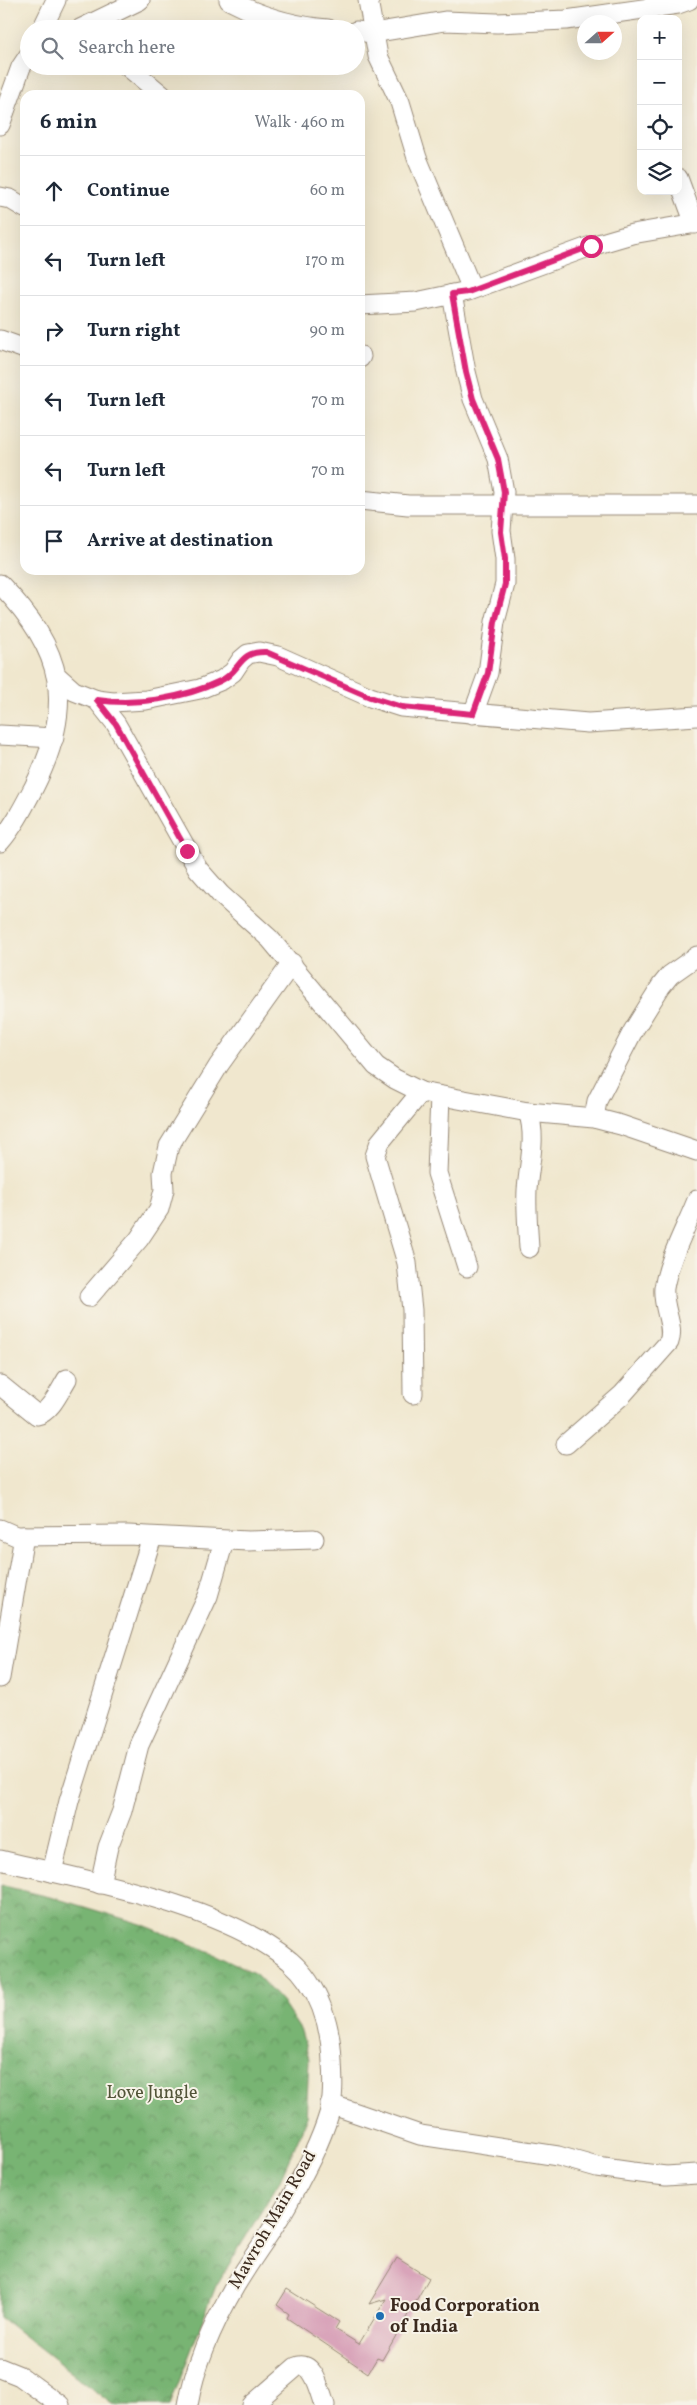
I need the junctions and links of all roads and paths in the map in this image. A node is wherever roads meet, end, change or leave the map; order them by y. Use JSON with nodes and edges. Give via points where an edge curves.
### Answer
{"nodes":[{"id":1,"x":56,"y":0,"type":"edge"},
{"id":2,"x":140,"y":0,"type":"edge"},
{"id":3,"x":229,"y":0,"type":"edge"},
{"id":4,"x":368,"y":0,"type":"edge"},
{"id":5,"x":681,"y":1,"type":"edge"},
{"id":6,"x":46,"y":20,"type":"edge"},
{"id":7,"x":99,"y":20,"type":"edge"},
{"id":8,"x":279,"y":20,"type":"edge"},
{"id":9,"x":365,"y":32,"type":"edge"},
{"id":10,"x":20,"y":65,"type":"edge"},
{"id":11,"x":20,"y":75,"type":"edge"},
{"id":12,"x":138,"y":75,"type":"edge"},
{"id":13,"x":0,"y":78,"type":"edge"},
{"id":14,"x":156,"y":90,"type":"edge"},
{"id":15,"x":0,"y":125,"type":"edge"},
{"id":16,"x":682,"y":188,"type":"edge"},
{"id":17,"x":0,"y":197,"type":"edge"},
{"id":18,"x":20,"y":206,"type":"edge"},
{"id":19,"x":696,"y":224,"type":"edge"},
{"id":20,"x":472,"y":290,"type":"junction"},
{"id":21,"x":452,"y":294,"type":"junction"},
{"id":22,"x":365,"y":305,"type":"edge"},
{"id":23,"x":0,"y":340,"type":"edge"},
{"id":24,"x":20,"y":347,"type":"edge"},
{"id":25,"x":365,"y":501,"type":"edge"},
{"id":26,"x":505,"y":504,"type":"junction"},
{"id":27,"x":697,"y":505,"type":"edge"},
{"id":28,"x":0,"y":584,"type":"edge"},
{"id":29,"x":56,"y":674,"type":"junction"},
{"id":30,"x":97,"y":700,"type":"junction"},
{"id":31,"x":473,"y":714,"type":"junction"},
{"id":32,"x":697,"y":716,"type":"edge"},
{"id":33,"x":0,"y":735,"type":"edge"},
{"id":34,"x":54,"y":738,"type":"junction"},
{"id":35,"x":0,"y":842,"type":"edge"},
{"id":36,"x":697,"y":956,"type":"edge"},
{"id":37,"x":292,"y":963,"type":"junction"},
{"id":38,"x":421,"y":1092,"type":"junction"},
{"id":39,"x":440,"y":1097,"type":"junction"},
{"id":40,"x":528,"y":1112,"type":"junction"},
{"id":41,"x":594,"y":1118,"type":"junction"},
{"id":42,"x":697,"y":1151,"type":"edge"},
{"id":43,"x":697,"y":1200,"type":"edge"},
{"id":44,"x":529,"y":1248,"type":"dead end"},
{"id":45,"x":466,"y":1267,"type":"dead end"},
{"id":46,"x":89,"y":1297,"type":"dead end"},
{"id":47,"x":67,"y":1379,"type":"dead end"},
{"id":48,"x":0,"y":1386,"type":"edge"},
{"id":49,"x":413,"y":1394,"type":"dead end"},
{"id":50,"x":566,"y":1444,"type":"dead end"},
{"id":51,"x":0,"y":1529,"type":"edge"},
{"id":52,"x":24,"y":1536,"type":"junction"},
{"id":53,"x":152,"y":1537,"type":"junction"},
{"id":54,"x":314,"y":1539,"type":"dead end"},
{"id":55,"x":224,"y":1541,"type":"junction"},
{"id":56,"x":0,"y":1678,"type":"edge"},
{"id":57,"x":0,"y":1860,"type":"edge"},
{"id":58,"x":52,"y":1872,"type":"junction"},
{"id":59,"x":100,"y":1884,"type":"junction"},
{"id":60,"x":330,"y":2104,"type":"junction"},
{"id":61,"x":697,"y":2174,"type":"edge"},
{"id":62,"x":0,"y":2368,"type":"edge"},
{"id":63,"x":60,"y":2405,"type":"edge"},
{"id":64,"x":188,"y":2405,"type":"edge"},
{"id":65,"x":252,"y":2405,"type":"edge"},
{"id":66,"x":325,"y":2405,"type":"edge"}],
"edges":[{"from":1,"to":6,"type":"street"},
{"from":2,"to":7,"type":"street"},
{"from":3,"to":8,"type":"street"},
{"from":4,"to":9,"type":"street"},
{"from":5,"to":9,"type":"street","via":[[566,20],[445,21]]},
{"from":9,"to":20,"type":"street","via":[[400,102],[417,158]]},
{"from":10,"to":13,"type":"street"},
{"from":11,"to":15,"type":"street"},
{"from":12,"to":14,"type":"street"},
{"from":16,"to":19,"type":"street"},
{"from":17,"to":18,"type":"street"},
{"from":19,"to":20,"type":"street","via":[[632,234],[591,246]]},
{"from":20,"to":21,"type":"street"},
{"from":21,"to":22,"type":"street","via":[[390,305]]},
{"from":21,"to":26,"type":"street","via":[[466,372],[476,408],[498,459]]},
{"from":23,"to":24,"type":"street"},
{"from":25,"to":26,"type":"street","via":[[408,505]]},
{"from":26,"to":27,"type":"street"},
{"from":26,"to":31,"type":"street","via":[[501,532],[505,584],[495,622],[488,673]]},
{"from":28,"to":29,"type":"street","via":[[20,604],[38,631],[52,656]]},
{"from":29,"to":30,"type":"street","via":[[74,691]]},
{"from":29,"to":34,"type":"street","via":[[59,683]]},
{"from":30,"to":31,"type":"street","via":[[146,700],[200,689],[222,680],[248,654],[266,652],[370,697],[402,707]]},
{"from":30,"to":37,"type":"street","via":[[116,724],[198,869]]},
{"from":31,"to":32,"type":"street","via":[[588,724]]},
{"from":33,"to":34,"type":"street"},
{"from":34,"to":35,"type":"street","via":[[23,808]]},
{"from":36,"to":41,"type":"street","via":[[670,975],[645,1010],[597,1101]]},
{"from":37,"to":38,"type":"street","via":[[376,1066]]},
{"from":37,"to":46,"type":"street","via":[[219,1065],[169,1146],[159,1209],[139,1239]]},
{"from":38,"to":39,"type":"street"},
{"from":38,"to":49,"type":"street","via":[[380,1142],[375,1156],[408,1263]]},
{"from":39,"to":40,"type":"street"},
{"from":39,"to":45,"type":"street","via":[[437,1173]]},
{"from":40,"to":41,"type":"street"},
{"from":40,"to":44,"type":"street","via":[[532,1123],[527,1192]]},
{"from":41,"to":42,"type":"street"},
{"from":43,"to":50,"type":"street","via":[[664,1288],[664,1305],[672,1335],[669,1342],[622,1395]]},
{"from":47,"to":48,"type":"street","via":[[43,1414],[37,1415]]},
{"from":51,"to":52,"type":"street"},
{"from":52,"to":53,"type":"street"},
{"from":52,"to":56,"type":"street"},
{"from":53,"to":55,"type":"street"},
{"from":53,"to":58,"type":"street","via":[[69,1802]]},
{"from":54,"to":55,"type":"street"},
{"from":55,"to":59,"type":"street","via":[[208,1596],[139,1745]]},
{"from":57,"to":58,"type":"street","name":"Mawroh Main Road"},
{"from":58,"to":59,"type":"street","name":"Mawroh Main Road"},
{"from":59,"to":60,"type":"street","name":"Mawroh Main Road","via":[[159,1900],[254,1936],[290,1962],[308,1981],[328,2024],[332,2060]]},
{"from":60,"to":61,"type":"street","via":[[420,2135],[558,2156],[632,2172],[666,2176]]},
{"from":60,"to":64,"type":"street","name":"Mawroh Main Road","via":[[320,2138],[288,2203],[222,2310],[193,2380]]},
{"from":62,"to":63,"type":"street","via":[[20,2376]]},
{"from":65,"to":66,"type":"street","via":[[296,2367],[304,2365],[315,2378]]}]}
